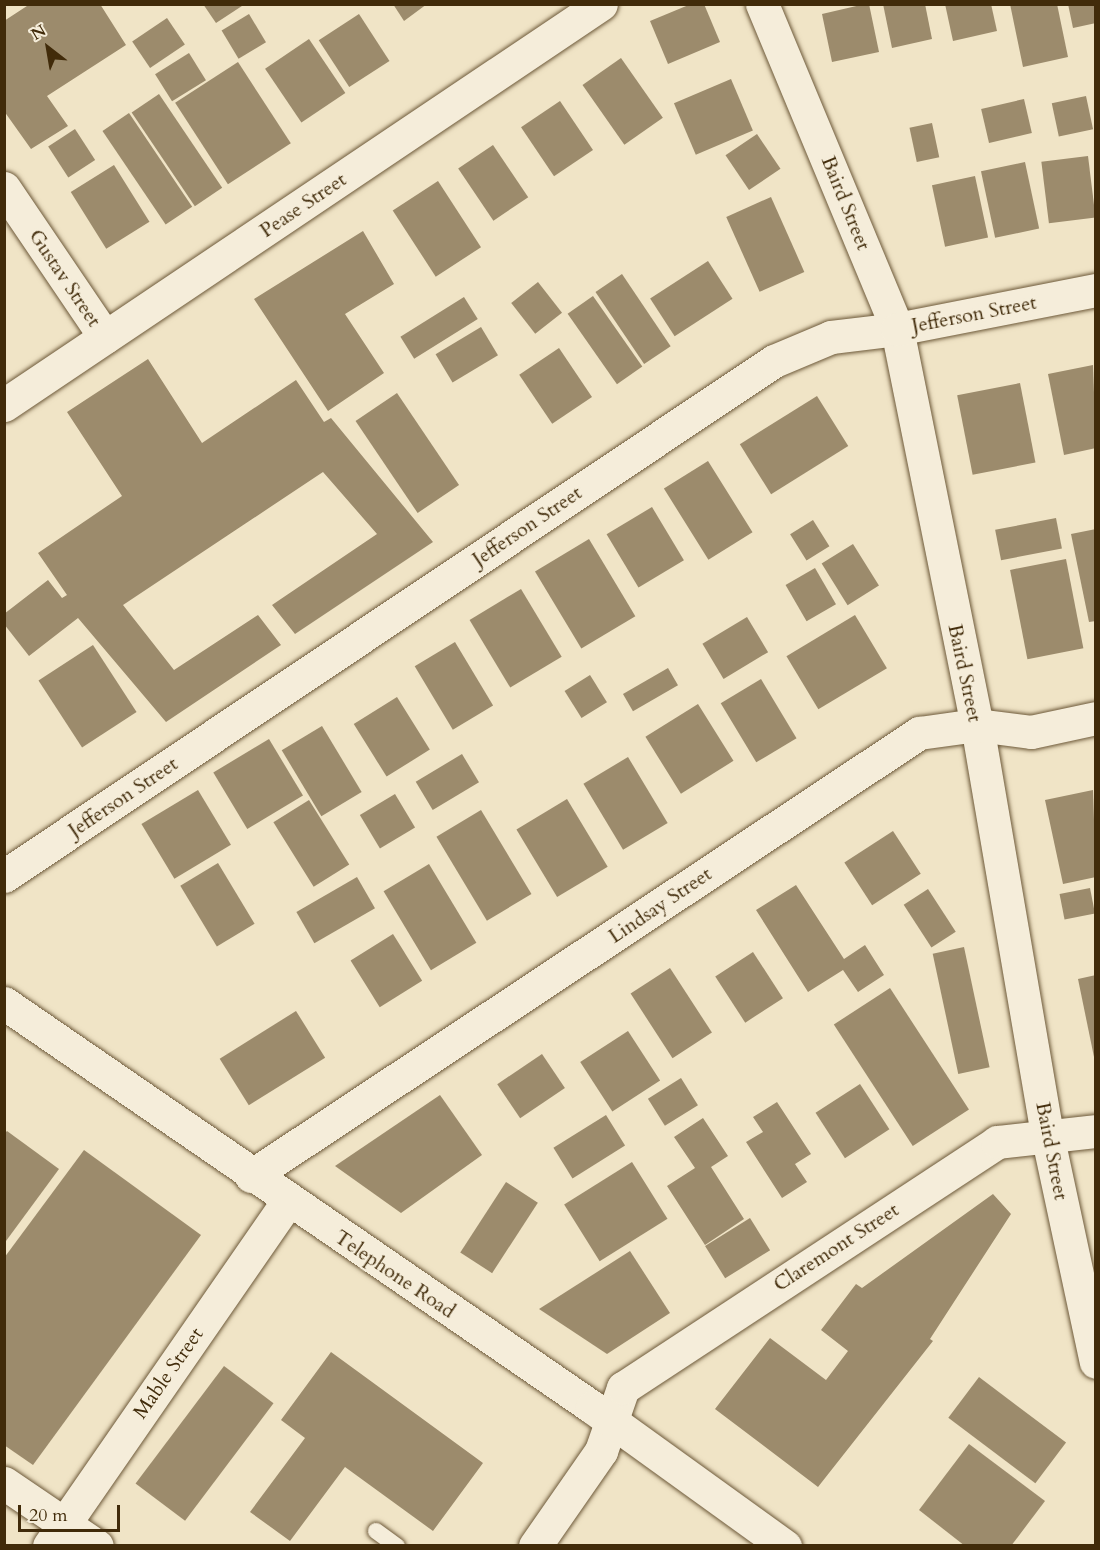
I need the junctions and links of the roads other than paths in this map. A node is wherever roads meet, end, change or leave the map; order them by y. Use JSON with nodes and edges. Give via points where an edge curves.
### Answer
{"nodes":[{"id":1,"x":601,"y":4,"type":"edge"},
{"id":2,"x":762,"y":4,"type":"edge"},
{"id":3,"x":4,"y":188,"type":"edge"},
{"id":4,"x":1095,"y":290,"type":"edge"},
{"id":5,"x":897,"y":329,"type":"junction"},
{"id":6,"x":105,"y":337,"type":"junction"},
{"id":7,"x":4,"y":405,"type":"edge"},
{"id":8,"x":1095,"y":718,"type":"edge"},
{"id":9,"x":977,"y":725,"type":"junction"},
{"id":10,"x":4,"y":876,"type":"edge"},
{"id":11,"x":4,"y":1003,"type":"edge"},
{"id":12,"x":1095,"y":1131,"type":"edge"},
{"id":13,"x":1047,"y":1134,"type":"junction"},
{"id":14,"x":251,"y":1176,"type":"junction"},
{"id":15,"x":288,"y":1201,"type":"junction"},
{"id":16,"x":1095,"y":1362,"type":"edge"},
{"id":17,"x":611,"y":1422,"type":"junction"},
{"id":18,"x":4,"y":1483,"type":"edge"},
{"id":19,"x":376,"y":1532,"type":"dead end"},
{"id":20,"x":56,"y":1534,"type":"edge"},
{"id":21,"x":97,"y":1545,"type":"edge"},
{"id":22,"x":397,"y":1545,"type":"edge"},
{"id":23,"x":535,"y":1545,"type":"edge"},
{"id":24,"x":785,"y":1545,"type":"edge"}],
"edges":[{"from":1,"to":6,"type":"street","name":"Pease Street"},
{"from":2,"to":5,"type":"street","name":"Baird Street"},
{"from":3,"to":6,"type":"street","name":"Gustav Street"},
{"from":4,"to":5,"type":"street","name":"Jefferson Street"},
{"from":5,"to":9,"type":"street","name":"Baird Street"},
{"from":5,"to":10,"type":"street","name":"Jefferson Street","via":[[831,337],[774,361]]},
{"from":6,"to":7,"type":"street","name":"Pease Street"},
{"from":8,"to":9,"type":"street","name":"Lindsay Street","via":[[1031,732]]},
{"from":9,"to":13,"type":"street","name":"Baird Street"},
{"from":9,"to":14,"type":"street","name":"Lindsay Street","via":[[919,733]]},
{"from":11,"to":14,"type":"street","name":"Telephone Road"},
{"from":12,"to":13,"type":"street","name":"Claremont Street"},
{"from":13,"to":16,"type":"street","name":"Baird Street"},
{"from":13,"to":17,"type":"street","name":"Claremont Street","via":[[997,1142],[623,1388]]},
{"from":14,"to":15,"type":"street","name":"Telephone Road"},
{"from":15,"to":17,"type":"street","name":"Telephone Road"},
{"from":15,"to":20,"type":"street","name":"Mable Street"},
{"from":17,"to":23,"type":"street","name":"Claremont Street","via":[[601,1451]]},
{"from":17,"to":24,"type":"street","name":"Telephone Road"},
{"from":18,"to":20,"type":"street"},
{"from":19,"to":22,"type":"lane"},
{"from":20,"to":21,"type":"street"}]}
